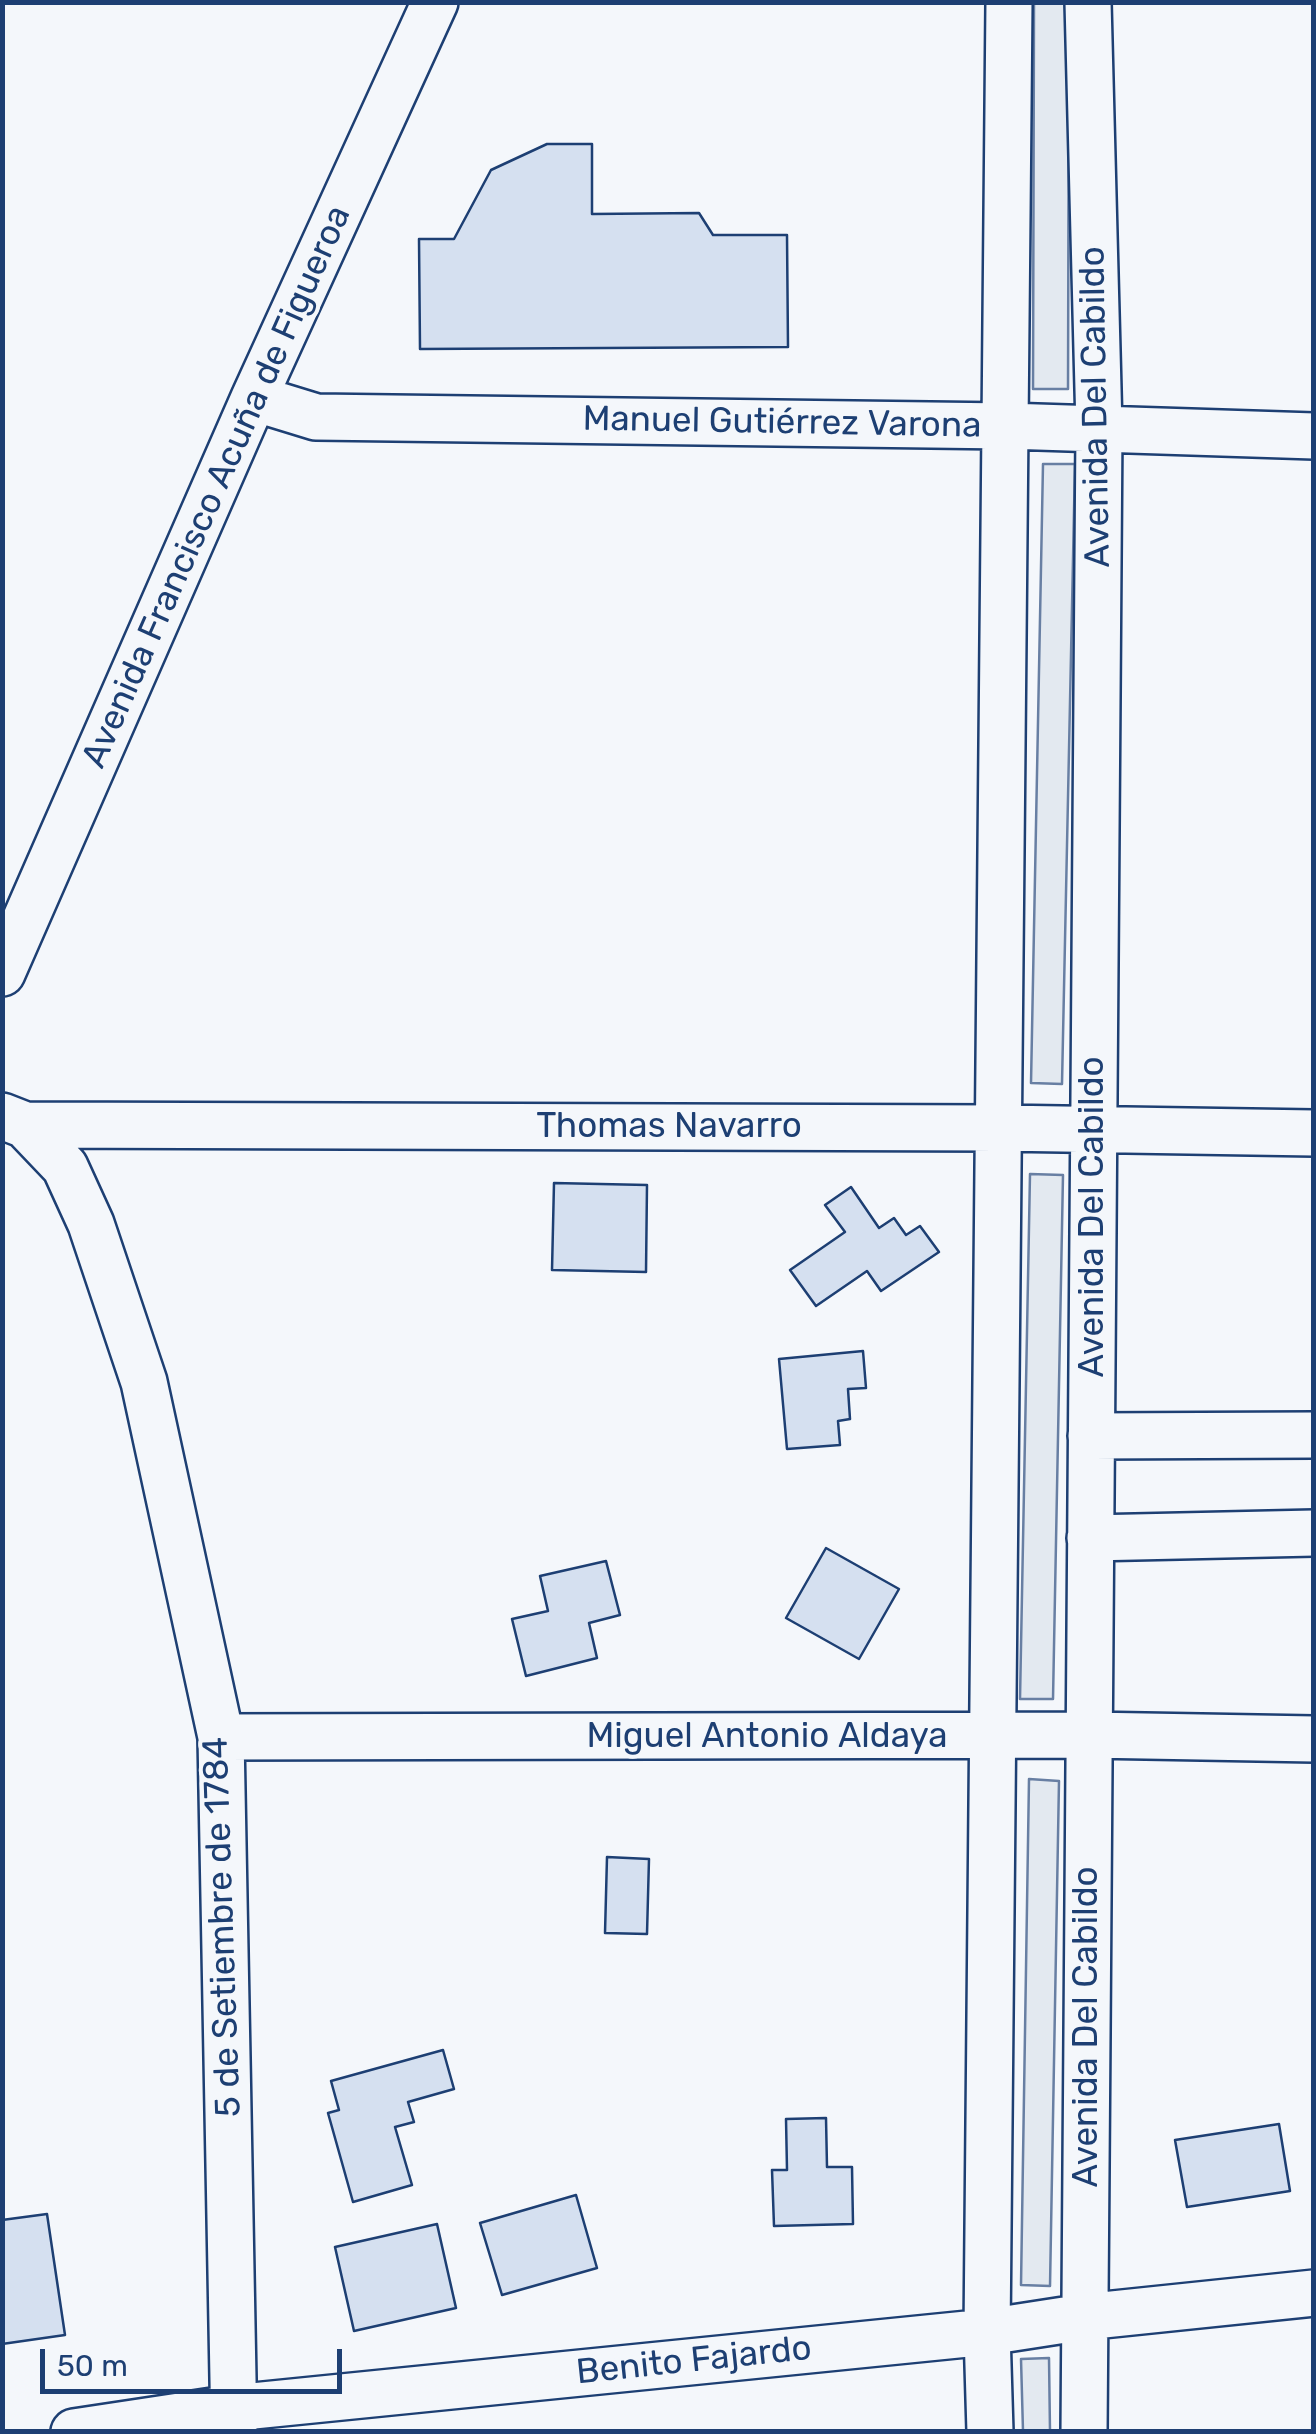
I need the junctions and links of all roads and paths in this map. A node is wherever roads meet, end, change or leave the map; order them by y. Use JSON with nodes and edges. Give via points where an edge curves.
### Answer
{"nodes":[{"id":1,"x":436,"y":2,"type":"edge"},
{"id":2,"x":1009,"y":2,"type":"edge"},
{"id":3,"x":1088,"y":2,"type":"edge"},
{"id":4,"x":254,"y":398,"type":"junction"},
{"id":5,"x":1007,"y":426,"type":"junction"},
{"id":6,"x":1099,"y":428,"type":"junction"},
{"id":7,"x":1314,"y":436,"type":"edge"},
{"id":8,"x":2,"y":973,"type":"edge"},
{"id":9,"x":14,"y":1120,"type":"edge"},
{"id":10,"x":1000,"y":1128,"type":"junction"},
{"id":11,"x":1094,"y":1131,"type":"junction"},
{"id":12,"x":1314,"y":1134,"type":"edge"},
{"id":13,"x":1092,"y":1436,"type":"junction"},
{"id":14,"x":1314,"y":1436,"type":"edge"},
{"id":15,"x":1314,"y":1534,"type":"edge"},
{"id":16,"x":1090,"y":1538,"type":"junction"},
{"id":17,"x":1089,"y":1735,"type":"junction"},
{"id":18,"x":221,"y":1737,"type":"junction"},
{"id":19,"x":993,"y":1738,"type":"junction"},
{"id":20,"x":1314,"y":1739,"type":"edge"},
{"id":21,"x":1314,"y":2293,"type":"edge"},
{"id":22,"x":1084,"y":2317,"type":"junction"},
{"id":23,"x":987,"y":2332,"type":"junction"},
{"id":24,"x":234,"y":2420,"type":"edge"},
{"id":25,"x":74,"y":2432,"type":"edge"},
{"id":26,"x":990,"y":2432,"type":"edge"},
{"id":27,"x":1084,"y":2432,"type":"edge"}],
"edges":[{"from":1,"to":4,"type":"street","name":"Avenida Francisco Acuña de Figueroa"},
{"from":2,"to":5,"type":"street"},
{"from":3,"to":6,"type":"street","name":"Avenida Del Cabildo"},
{"from":4,"to":5,"type":"street","name":"Manuel Gutiérrez Varona","via":[[316,416]]},
{"from":4,"to":8,"type":"street","name":"Avenida Francisco Acuña de Figueroa"},
{"from":5,"to":6,"type":"street","name":"Manuel Gutiérrez Varona"},
{"from":5,"to":10,"type":"street"},
{"from":6,"to":7,"type":"street","name":"Manuel Gutiérrez Varona"},
{"from":6,"to":11,"type":"street","name":"Avenida Del Cabildo"},
{"from":9,"to":10,"type":"street","name":"Thomas Navarro"},
{"from":9,"to":18,"type":"street","name":"5 de Setiembre de 1784","via":[[65,1167],[91,1224],[144,1382]]},
{"from":10,"to":11,"type":"street","name":"Thomas Navarro"},
{"from":10,"to":19,"type":"street"},
{"from":11,"to":12,"type":"street","name":"Thomas Navarro"},
{"from":11,"to":13,"type":"street","name":"Avenida Del Cabildo"},
{"from":13,"to":14,"type":"street"},
{"from":13,"to":16,"type":"street","name":"Avenida Del Cabildo"},
{"from":15,"to":16,"type":"street"},
{"from":16,"to":17,"type":"street","name":"Avenida Del Cabildo"},
{"from":17,"to":19,"type":"street","name":"Miguel Antonio Aldaya"},
{"from":17,"to":20,"type":"street","name":"Miguel Antonio Aldaya"},
{"from":17,"to":22,"type":"street","name":"Avenida Del Cabildo"},
{"from":18,"to":19,"type":"street","name":"Miguel Antonio Aldaya"},
{"from":18,"to":24,"type":"street","name":"5 de Setiembre de 1784"},
{"from":19,"to":23,"type":"street"},
{"from":21,"to":22,"type":"street","name":"Benito Fajardo"},
{"from":22,"to":23,"type":"street","name":"Benito Fajardo"},
{"from":22,"to":27,"type":"street","name":"Avenida Del Cabildo"},
{"from":23,"to":24,"type":"street","name":"Benito Fajardo"},
{"from":23,"to":26,"type":"street"},
{"from":24,"to":25,"type":"street","name":"Benito Fajardo"}]}
